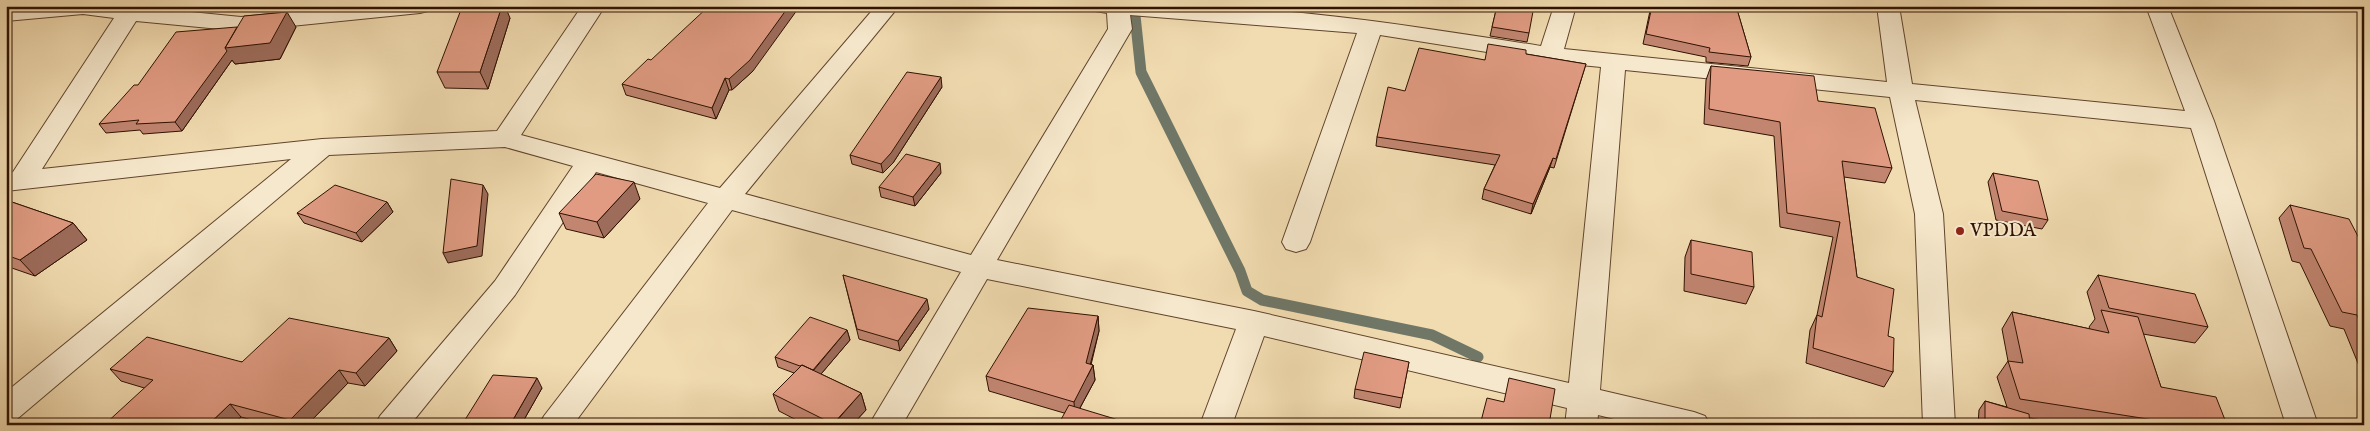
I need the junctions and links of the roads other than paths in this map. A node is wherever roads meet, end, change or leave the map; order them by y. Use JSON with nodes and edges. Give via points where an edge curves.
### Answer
{"nodes":[{"id":1,"x":420,"y":6,"type":"edge"},
{"id":2,"x":594,"y":6,"type":"edge"},
{"id":3,"x":888,"y":6,"type":"edge"},
{"id":4,"x":1565,"y":6,"type":"edge"},
{"id":5,"x":1888,"y":6,"type":"edge"},
{"id":6,"x":2157,"y":6,"type":"edge"},
{"id":7,"x":1111,"y":7,"type":"edge"},
{"id":8,"x":1151,"y":8,"type":"edge"},
{"id":9,"x":1269,"y":12,"type":"edge"},
{"id":10,"x":129,"y":13,"type":"junction"},
{"id":11,"x":6,"y":14,"type":"edge"},
{"id":12,"x":1372,"y":27,"type":"junction"},
{"id":13,"x":1550,"y":54,"type":"junction"},
{"id":14,"x":1614,"y":61,"type":"junction"},
{"id":15,"x":1901,"y":91,"type":"junction"},
{"id":16,"x":2201,"y":121,"type":"junction"},
{"id":17,"x":505,"y":139,"type":"junction"},
{"id":18,"x":322,"y":146,"type":"junction"},
{"id":19,"x":590,"y":162,"type":"junction"},
{"id":20,"x":14,"y":181,"type":"edge"},
{"id":21,"x":726,"y":199,"type":"junction"},
{"id":22,"x":1296,"y":242,"type":"dead end"},
{"id":23,"x":978,"y":267,"type":"junction"},
{"id":24,"x":1254,"y":322,"type":"junction"},
{"id":25,"x":6,"y":410,"type":"edge"},
{"id":26,"x":1582,"y":411,"type":"edge"},
{"id":27,"x":391,"y":425,"type":"edge"},
{"id":28,"x":555,"y":425,"type":"edge"},
{"id":29,"x":886,"y":425,"type":"edge"},
{"id":30,"x":1216,"y":425,"type":"edge"},
{"id":31,"x":1694,"y":425,"type":"edge"},
{"id":32,"x":1939,"y":425,"type":"edge"},
{"id":33,"x":2302,"y":425,"type":"edge"}],
"edges":[{"from":1,"to":10,"type":"street","via":[[241,24]]},
{"from":2,"to":17,"type":"street"},
{"from":3,"to":21,"type":"street"},
{"from":4,"to":13,"type":"street"},
{"from":5,"to":15,"type":"street"},
{"from":6,"to":16,"type":"street"},
{"from":7,"to":8,"type":"street"},
{"from":7,"to":23,"type":"street","via":[[1120,29]]},
{"from":8,"to":9,"type":"street"},
{"from":9,"to":12,"type":"street"},
{"from":10,"to":11,"type":"street","via":[[83,6]]},
{"from":10,"to":20,"type":"street"},
{"from":12,"to":13,"type":"street"},
{"from":12,"to":22,"type":"street"},
{"from":13,"to":14,"type":"street"},
{"from":14,"to":15,"type":"street"},
{"from":14,"to":26,"type":"street"},
{"from":15,"to":16,"type":"street"},
{"from":15,"to":32,"type":"street","via":[[1929,214]]},
{"from":16,"to":33,"type":"street"},
{"from":17,"to":18,"type":"street"},
{"from":17,"to":19,"type":"street"},
{"from":18,"to":20,"type":"street"},
{"from":18,"to":25,"type":"street"},
{"from":19,"to":21,"type":"street"},
{"from":19,"to":27,"type":"street","via":[[506,288]]},
{"from":21,"to":23,"type":"street"},
{"from":21,"to":28,"type":"street"},
{"from":23,"to":24,"type":"street"},
{"from":23,"to":29,"type":"street"},
{"from":24,"to":26,"type":"street"},
{"from":24,"to":30,"type":"street"},
{"from":26,"to":31,"type":"street"}]}
